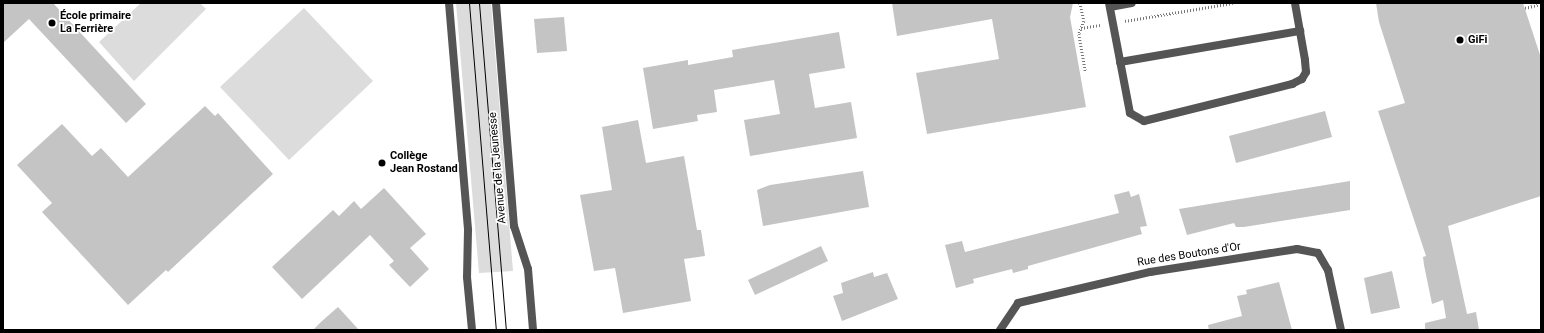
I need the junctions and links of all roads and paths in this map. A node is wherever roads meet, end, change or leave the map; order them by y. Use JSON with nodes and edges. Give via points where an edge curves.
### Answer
{"nodes":[{"id":1,"x":449,"y":3,"type":"edge"},
{"id":2,"x":496,"y":3,"type":"edge"},
{"id":3,"x":1080,"y":3,"type":"edge"},
{"id":4,"x":1132,"y":3,"type":"edge"},
{"id":5,"x":1232,"y":3,"type":"edge"},
{"id":6,"x":1295,"y":3,"type":"edge"},
{"id":7,"x":1541,"y":4,"type":"edge"},
{"id":8,"x":1109,"y":5,"type":"edge"},
{"id":9,"x":1525,"y":8,"type":"dead end"},
{"id":10,"x":1113,"y":23,"type":"junction"},
{"id":11,"x":1081,"y":28,"type":"junction"},
{"id":12,"x":1300,"y":31,"type":"junction"},
{"id":13,"x":1120,"y":62,"type":"junction"},
{"id":14,"x":1086,"y":72,"type":"dead end"},
{"id":15,"x":472,"y":330,"type":"edge"},
{"id":16,"x":533,"y":330,"type":"edge"},
{"id":17,"x":1000,"y":330,"type":"edge"},
{"id":18,"x":1341,"y":330,"type":"edge"}],
"edges":[{"from":1,"to":15,"type":"street","via":[[468,230],[467,277]]},
{"from":2,"to":16,"type":"street","name":"Avenue de la Jeunesse","via":[[514,226],[528,269]]},
{"from":3,"to":11,"type":"path","via":[[1084,21]]},
{"from":4,"to":8,"type":"street"},
{"from":5,"to":10,"type":"path"},
{"from":6,"to":12,"type":"street"},
{"from":7,"to":9,"type":"path"},
{"from":8,"to":10,"type":"street"},
{"from":10,"to":11,"type":"path"},
{"from":10,"to":13,"type":"street"},
{"from":11,"to":14,"type":"path","via":[[1079,34]]},
{"from":12,"to":13,"type":"street"},
{"from":12,"to":13,"type":"street","via":[[1306,72],[1302,79],[1292,84],[1156,120],[1144,121],[1130,113]]},
{"from":17,"to":18,"type":"street","name":"Rue des Boutons d'Or","via":[[1018,303],[1150,272],[1297,249],[1318,253],[1324,264]]}]}
